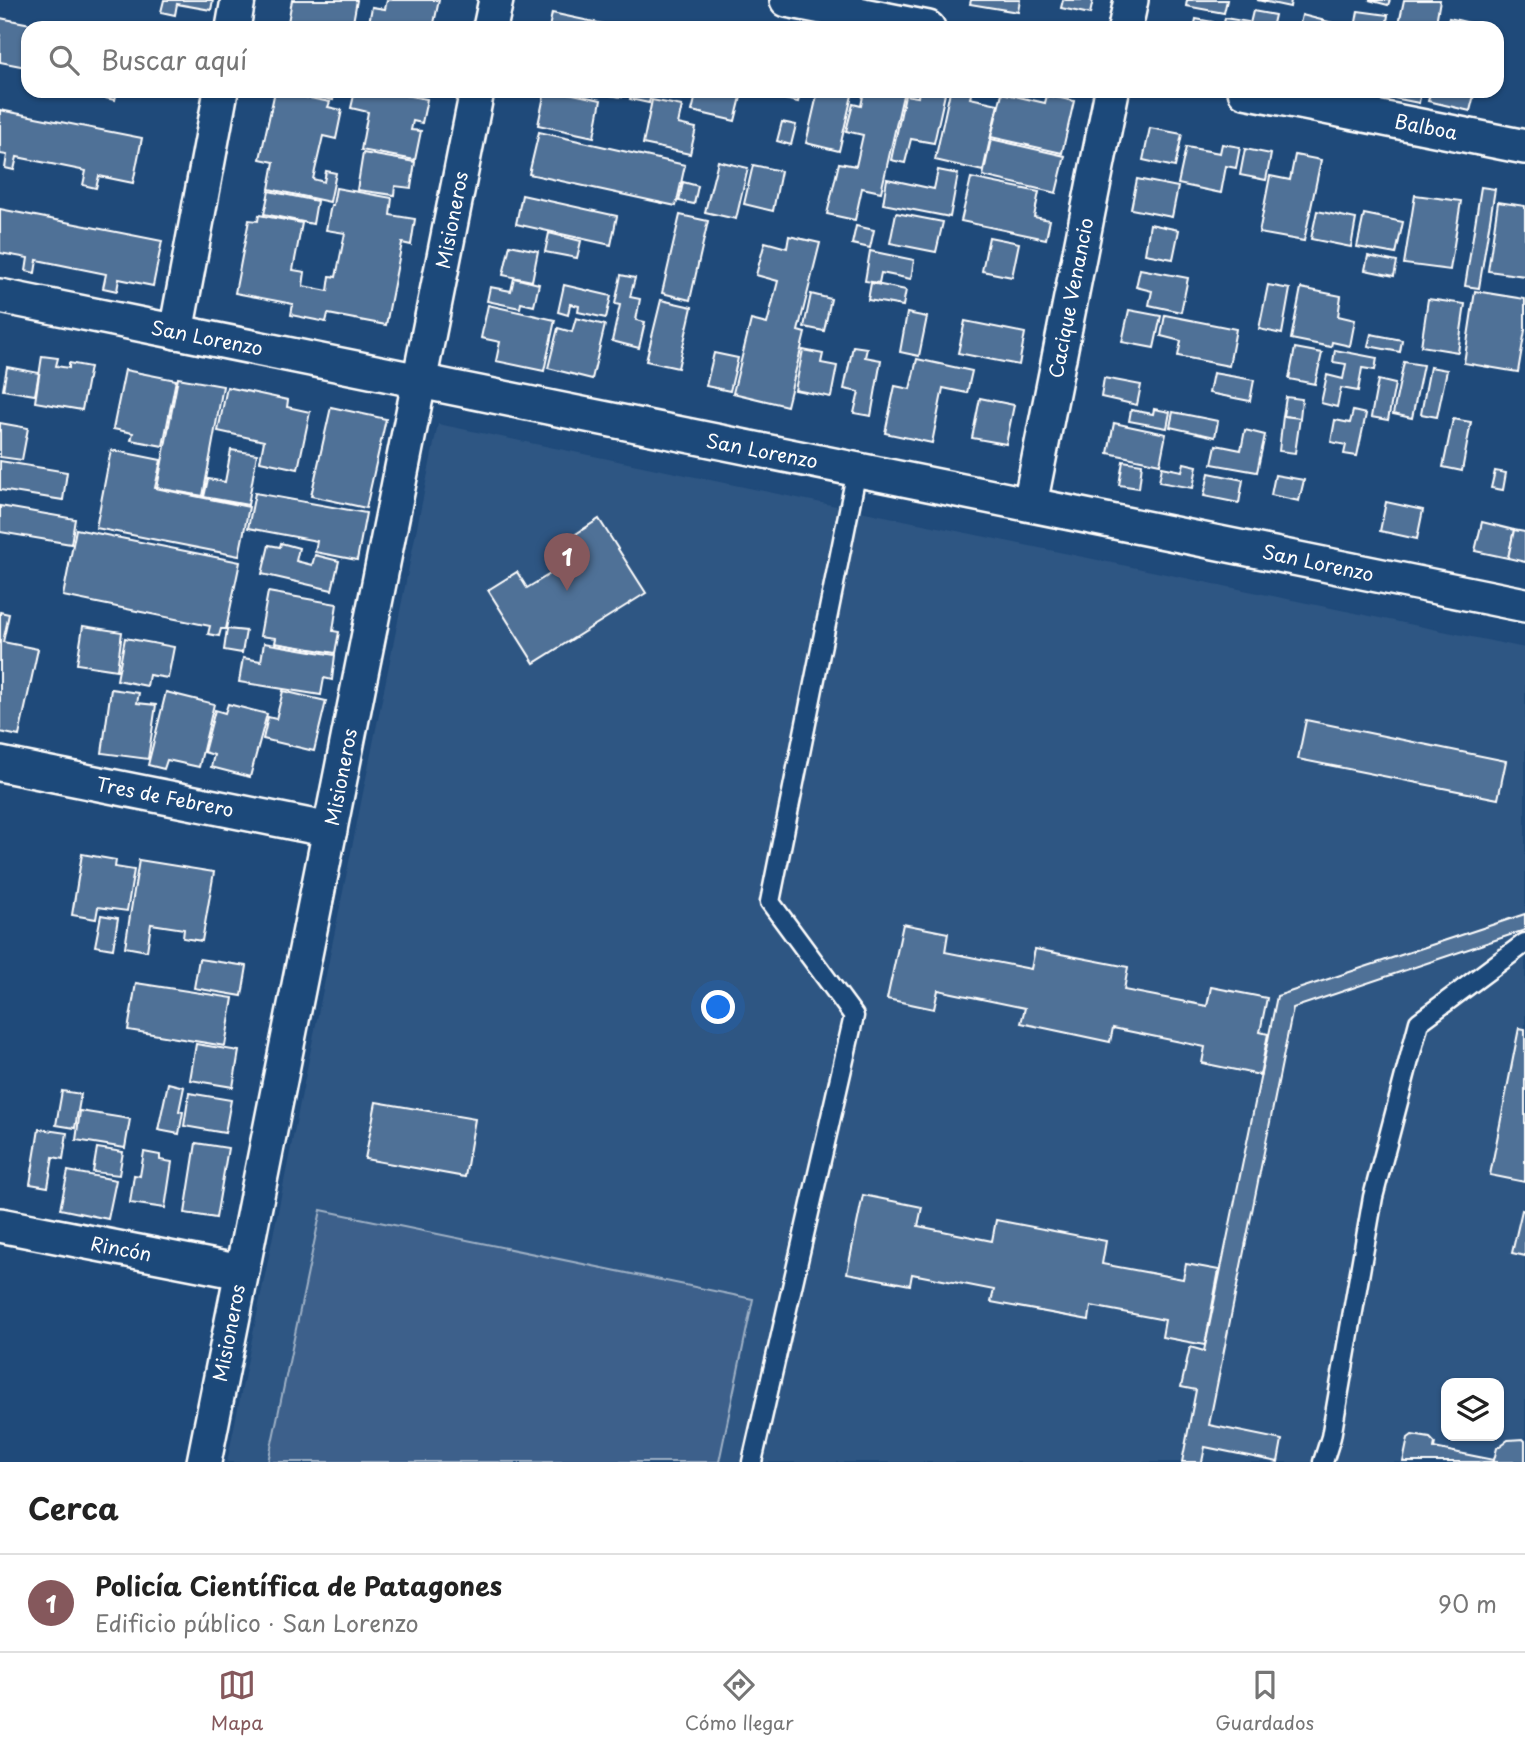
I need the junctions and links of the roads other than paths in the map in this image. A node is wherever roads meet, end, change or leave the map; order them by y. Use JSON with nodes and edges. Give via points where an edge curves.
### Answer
{"nodes":[{"id":1,"x":238,"y":0,"type":"edge"},
{"id":2,"x":496,"y":0,"type":"edge"},
{"id":3,"x":786,"y":0,"type":"edge"},
{"id":4,"x":1130,"y":0,"type":"edge"},
{"id":5,"x":234,"y":21,"type":"edge"},
{"id":6,"x":492,"y":21,"type":"edge"},
{"id":7,"x":892,"y":21,"type":"edge"},
{"id":8,"x":1126,"y":21,"type":"edge"},
{"id":9,"x":220,"y":98,"type":"edge"},
{"id":10,"x":476,"y":98,"type":"edge"},
{"id":11,"x":1111,"y":98,"type":"edge"},
{"id":12,"x":1280,"y":98,"type":"edge"},
{"id":13,"x":1525,"y":147,"type":"edge"},
{"id":14,"x":0,"y":296,"type":"edge"},
{"id":15,"x":176,"y":332,"type":"junction"},
{"id":16,"x":420,"y":381,"type":"junction"},
{"id":17,"x":858,"y":470,"type":"junction"},
{"id":18,"x":1030,"y":504,"type":"junction"},
{"id":19,"x":1525,"y":605,"type":"edge"},
{"id":20,"x":0,"y":764,"type":"edge"},
{"id":21,"x":330,"y":830,"type":"junction"},
{"id":22,"x":1525,"y":943,"type":"edge"},
{"id":23,"x":0,"y":1225,"type":"edge"},
{"id":24,"x":241,"y":1272,"type":"junction"},
{"id":25,"x":204,"y":1462,"type":"edge"},
{"id":26,"x":752,"y":1462,"type":"edge"},
{"id":27,"x":1323,"y":1462,"type":"edge"}],
"edges":[{"from":1,"to":5,"type":"street"},
{"from":2,"to":6,"type":"street"},
{"from":3,"to":7,"type":"street"},
{"from":4,"to":8,"type":"street"},
{"from":9,"to":15,"type":"street"},
{"from":10,"to":16,"type":"street","name":"Misioneros"},
{"from":11,"to":18,"type":"street","name":"Cacique Venancio"},
{"from":12,"to":13,"type":"street","name":"Balboa"},
{"from":14,"to":15,"type":"street","name":"San Lorenzo"},
{"from":15,"to":16,"type":"street","name":"San Lorenzo"},
{"from":16,"to":17,"type":"street","name":"San Lorenzo"},
{"from":16,"to":21,"type":"street","name":"Misioneros"},
{"from":17,"to":18,"type":"street","name":"San Lorenzo"},
{"from":17,"to":26,"type":"lane","via":[[770,902],[854,1016]]},
{"from":18,"to":19,"type":"street","name":"San Lorenzo"},
{"from":20,"to":21,"type":"street","name":"Tres de Febrero"},
{"from":21,"to":24,"type":"street","name":"Misioneros"},
{"from":22,"to":27,"type":"lane","via":[[1419,1022],[1373,1197]]},
{"from":23,"to":24,"type":"street","name":"Rincón"},
{"from":24,"to":25,"type":"street","name":"Misioneros"}]}
